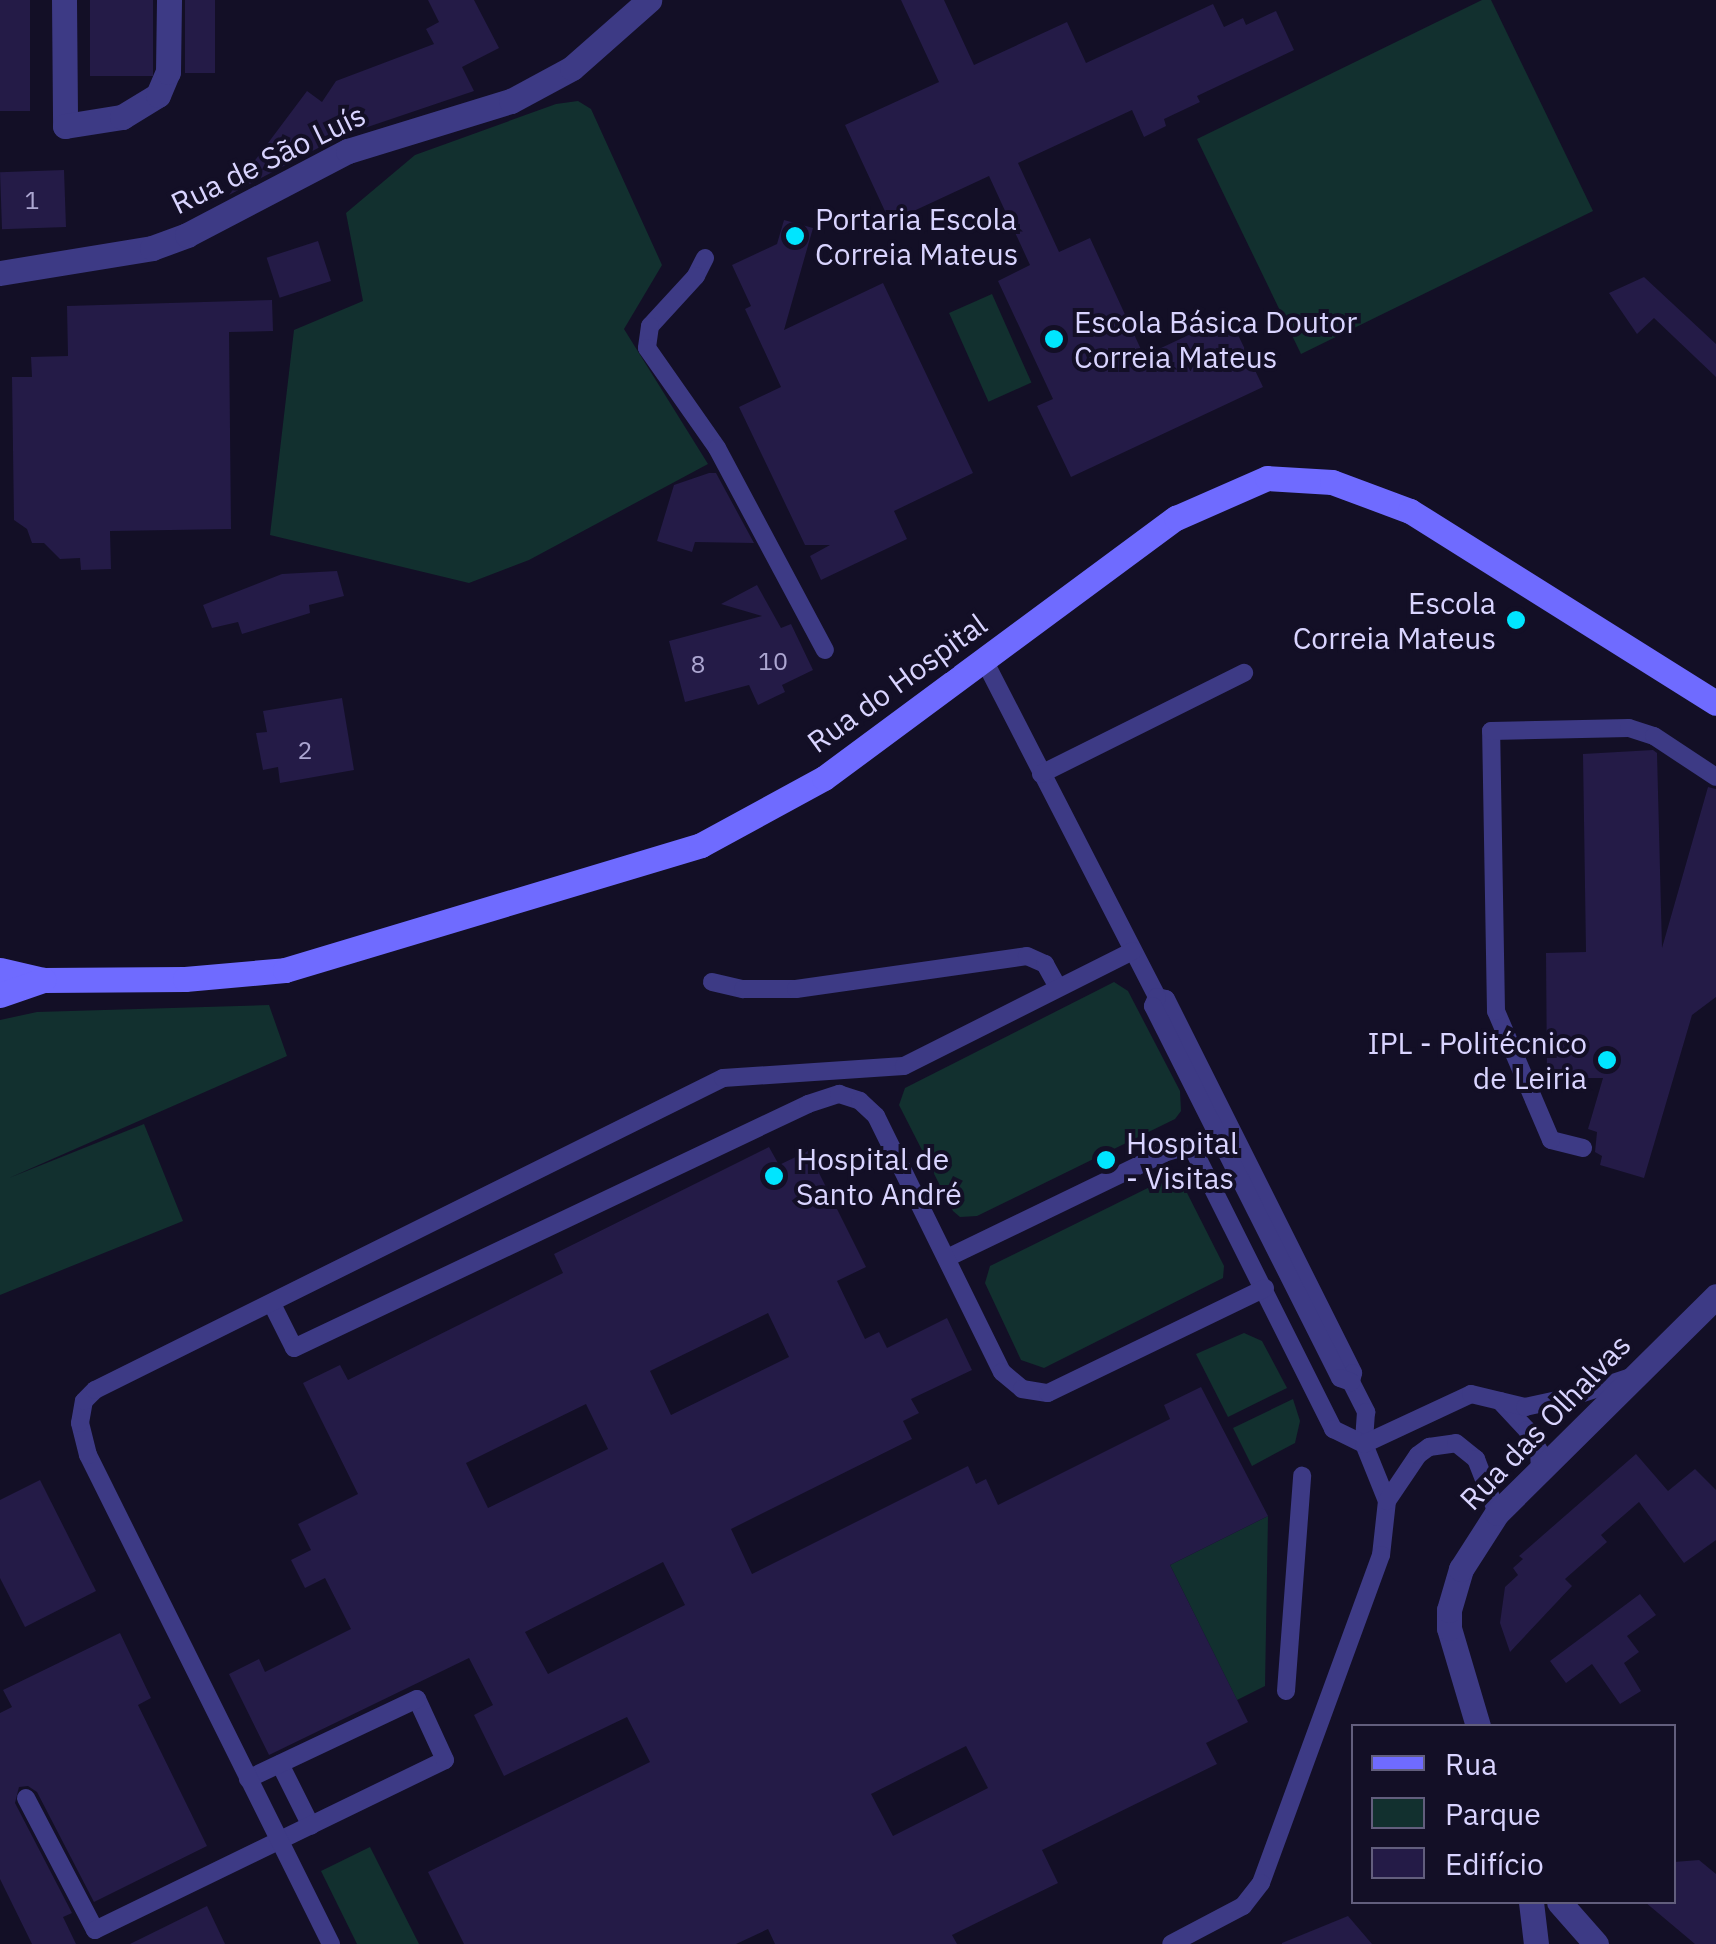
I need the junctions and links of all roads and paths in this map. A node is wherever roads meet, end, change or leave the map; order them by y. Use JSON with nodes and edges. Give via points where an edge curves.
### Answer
{"nodes":[{"id":1,"x":64,"y":0,"type":"edge"},
{"id":2,"x":169,"y":0,"type":"edge"},
{"id":3,"x":649,"y":0,"type":"edge"},
{"id":4,"x":705,"y":258,"type":"dead end"},
{"id":5,"x":0,"y":274,"type":"edge"},
{"id":6,"x":825,"y":650,"type":"dead end"},
{"id":7,"x":984,"y":660,"type":"junction"},
{"id":8,"x":1244,"y":673,"type":"dead end"},
{"id":9,"x":1716,"y":704,"type":"edge"},
{"id":10,"x":1042,"y":774,"type":"junction"},
{"id":11,"x":1716,"y":777,"type":"edge"},
{"id":12,"x":1133,"y":951,"type":"junction"},
{"id":13,"x":0,"y":970,"type":"edge"},
{"id":14,"x":43,"y":980,"type":"junction"},
{"id":15,"x":712,"y":982,"type":"dead end"},
{"id":16,"x":1058,"y":987,"type":"junction"},
{"id":17,"x":0,"y":995,"type":"edge"},
{"id":18,"x":1583,"y":1148,"type":"dead end"},
{"id":19,"x":947,"y":1258,"type":"junction"},
{"id":20,"x":1265,"y":1288,"type":"junction"},
{"id":21,"x":1716,"y":1296,"type":"edge"},
{"id":22,"x":272,"y":1304,"type":"junction"},
{"id":23,"x":1632,"y":1376,"type":"junction"},
{"id":24,"x":1499,"y":1401,"type":"junction"},
{"id":25,"x":1364,"y":1444,"type":"junction"},
{"id":26,"x":1540,"y":1468,"type":"junction"},
{"id":27,"x":1302,"y":1476,"type":"dead end"},
{"id":28,"x":1387,"y":1501,"type":"junction"},
{"id":29,"x":1497,"y":1513,"type":"junction"},
{"id":30,"x":1286,"y":1691,"type":"dead end"},
{"id":31,"x":1477,"y":1724,"type":"edge"},
{"id":32,"x":280,"y":1764,"type":"junction"},
{"id":33,"x":248,"y":1779,"type":"junction"},
{"id":34,"x":26,"y":1798,"type":"dead end"},
{"id":35,"x":311,"y":1826,"type":"junction"},
{"id":36,"x":279,"y":1842,"type":"junction"},
{"id":37,"x":1531,"y":1904,"type":"edge"},
{"id":38,"x":1561,"y":1904,"type":"edge"},
{"id":39,"x":330,"y":1944,"type":"edge"},
{"id":40,"x":1171,"y":1944,"type":"edge"},
{"id":41,"x":1536,"y":1944,"type":"edge"},
{"id":42,"x":1596,"y":1944,"type":"edge"}],
"edges":[{"from":1,"to":2,"type":"street","via":[[65,126],[122,117],[158,95],[168,72]]},
{"from":3,"to":5,"type":"street","name":"Rua de São Luís","via":[[591,54],[534,91],[348,151],[152,248]]},
{"from":4,"to":6,"type":"lane","via":[[650,326],[647,348],[717,448]]},
{"from":7,"to":9,"type":"main road","name":"Rua do Hospital","via":[[1176,518],[1233,490],[1285,476],[1332,482],[1410,511]]},
{"from":7,"to":10,"type":"lane"},
{"from":7,"to":14,"type":"main road","name":"Rua do Hospital","via":[[824,778],[701,845],[285,970]]},
{"from":8,"to":10,"type":"lane"},
{"from":10,"to":12,"type":"lane"},
{"from":11,"to":18,"type":"lane","via":[[1654,736],[1629,728],[1491,731],[1496,1011],[1551,1140]]},
{"from":12,"to":16,"type":"lane"},
{"from":12,"to":25,"type":"lane","via":[[1157,997],[1153,1006],[1340,1378],[1351,1382],[1366,1412]]},
{"from":13,"to":14,"type":"main road","name":"Rua do Hospital"},
{"from":14,"to":17,"type":"main road","name":"Rua do Hospital"},
{"from":15,"to":16,"type":"lane","via":[[796,988],[1026,956],[1046,964]]},
{"from":16,"to":22,"type":"lane","via":[[904,1066],[723,1078]]},
{"from":19,"to":20,"type":"lane","via":[[1002,1372],[1034,1393],[1048,1393]]},
{"from":19,"to":20,"type":"lane","via":[[1191,1145]]},
{"from":19,"to":22,"type":"lane","via":[[876,1116],[860,1100],[838,1094],[294,1348]]},
{"from":20,"to":25,"type":"lane","via":[[1333,1430]]},
{"from":21,"to":23,"type":"street","name":"Rua das Olhalvas"},
{"from":22,"to":33,"type":"lane","via":[[95,1390],[80,1410],[88,1455]]},
{"from":23,"to":24,"type":"lane","via":[[1525,1407]]},
{"from":23,"to":26,"type":"street","name":"Rua das Olhalvas"},
{"from":24,"to":25,"type":"lane","via":[[1471,1394],[1456,1398]]},
{"from":24,"to":26,"type":"lane","via":[[1528,1430]]},
{"from":25,"to":28,"type":"lane"},
{"from":26,"to":29,"type":"street","name":"Rua das Olhalvas"},
{"from":27,"to":30,"type":"lane"},
{"from":28,"to":29,"type":"lane","via":[[1418,1455],[1456,1443],[1476,1459]]},
{"from":28,"to":40,"type":"lane","via":[[1381,1555],[1261,1883],[1243,1906]]},
{"from":29,"to":31,"type":"street","name":"Rua das Olhalvas","via":[[1461,1569],[1449,1610]]},
{"from":32,"to":33,"type":"lane"},
{"from":32,"to":35,"type":"lane"},
{"from":32,"to":35,"type":"lane","via":[[416,1699],[445,1760]]},
{"from":33,"to":36,"type":"lane"},
{"from":34,"to":36,"type":"lane","via":[[95,1930]]},
{"from":35,"to":36,"type":"lane"},
{"from":36,"to":39,"type":"lane"},
{"from":37,"to":41,"type":"street"},
{"from":38,"to":42,"type":"street"}]}
